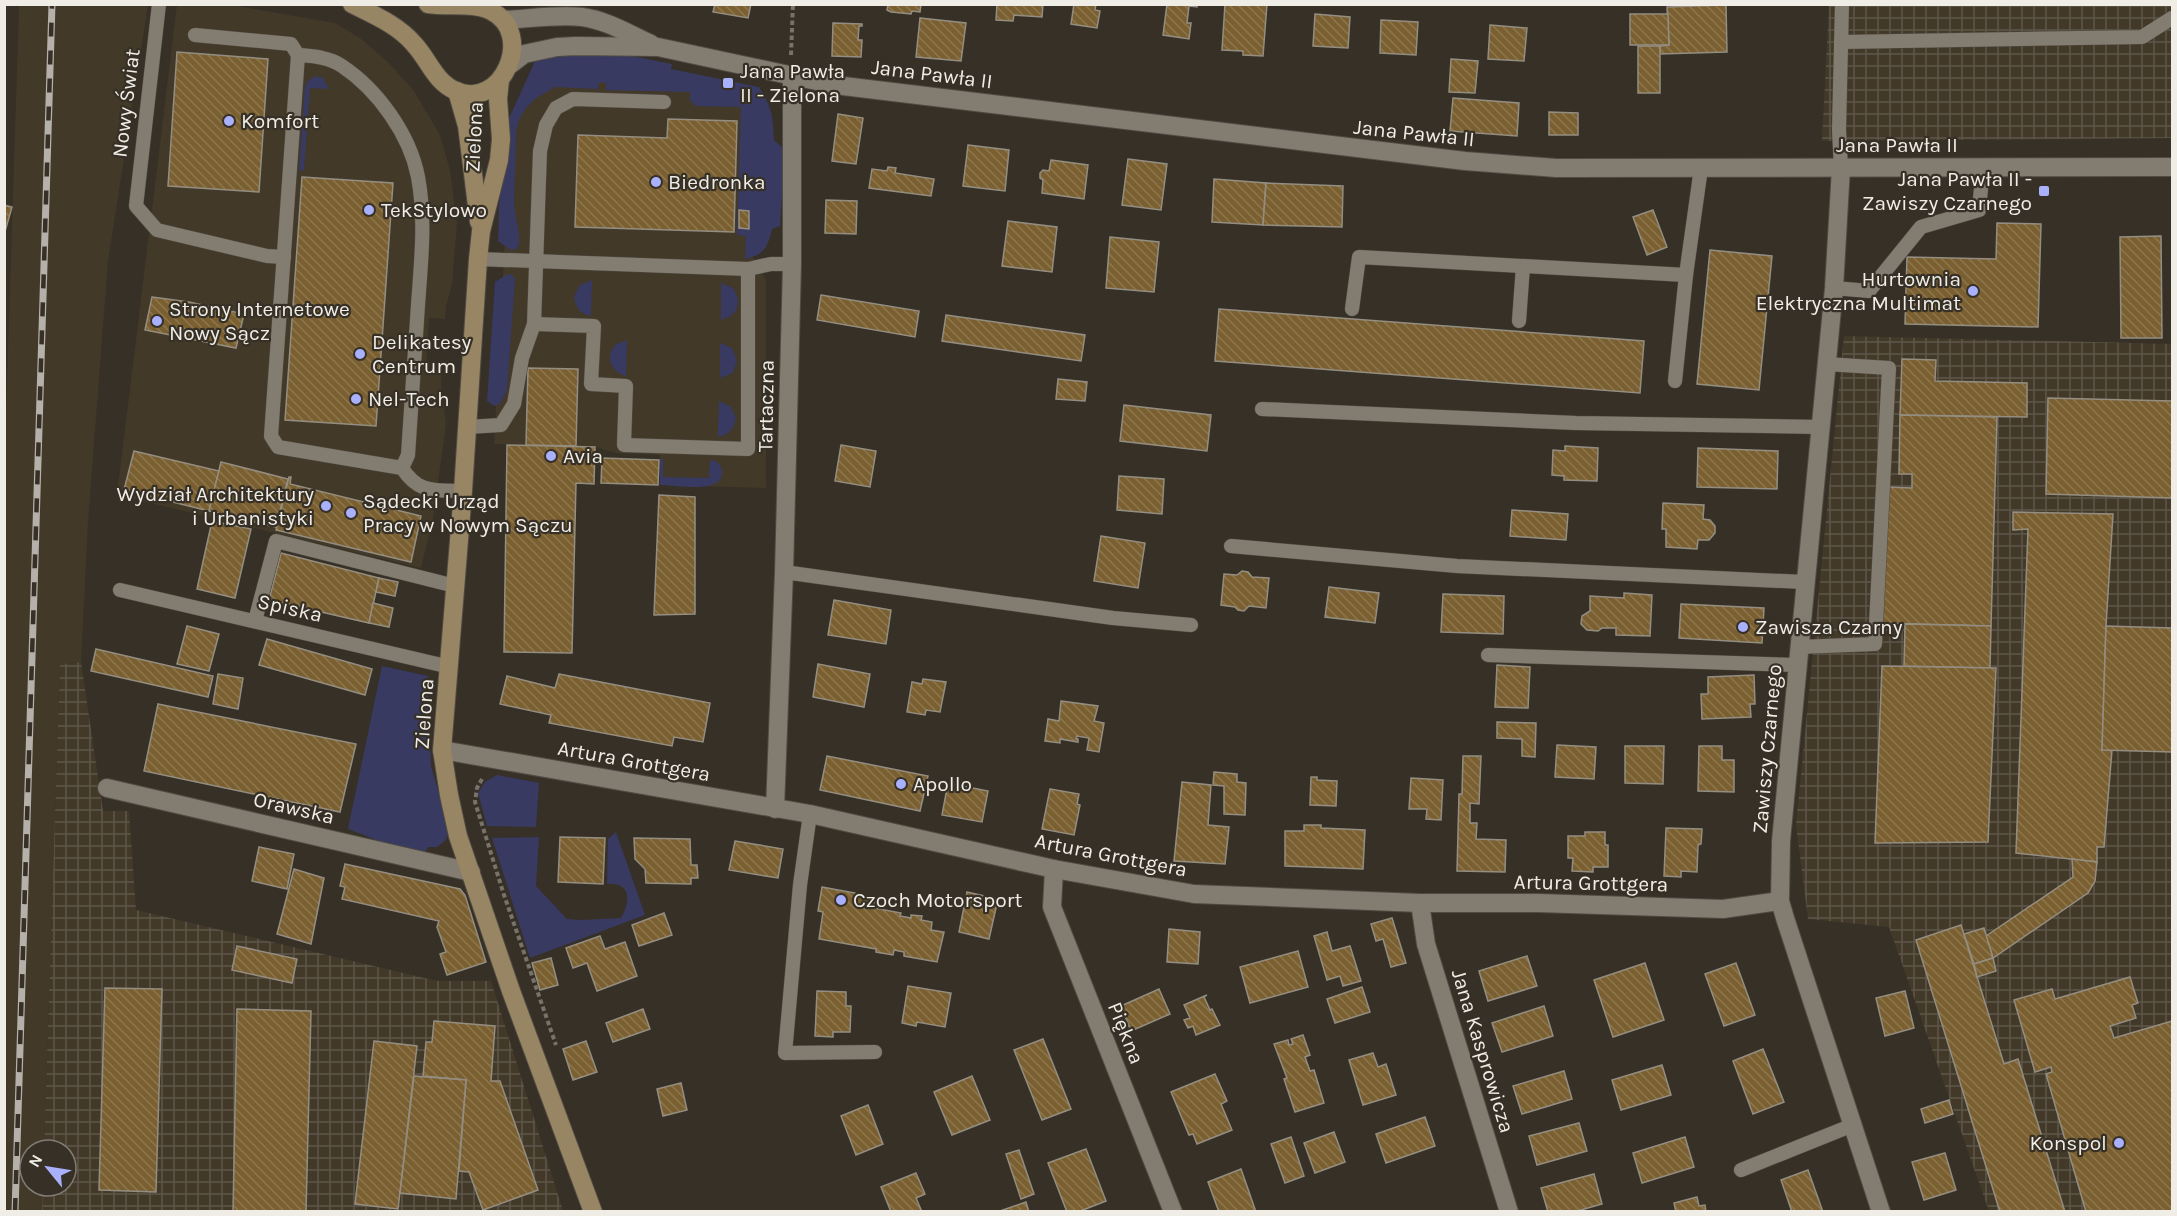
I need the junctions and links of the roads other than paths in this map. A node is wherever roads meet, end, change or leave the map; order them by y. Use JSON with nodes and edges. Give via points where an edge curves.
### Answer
{"nodes":[{"id":1,"x":159,"y":4,"type":"edge"},
{"id":2,"x":352,"y":4,"type":"edge"},
{"id":3,"x":428,"y":4,"type":"edge"},
{"id":4,"x":1842,"y":4,"type":"edge"},
{"id":5,"x":2172,"y":18,"type":"edge"},
{"id":6,"x":503,"y":20,"type":"junction"},
{"id":7,"x":195,"y":35,"type":"dead end"},
{"id":8,"x":1841,"y":42,"type":"junction"},
{"id":9,"x":658,"y":47,"type":"junction"},
{"id":10,"x":298,"y":55,"type":"junction"},
{"id":11,"x":511,"y":64,"type":"junction"},
{"id":12,"x":792,"y":77,"type":"junction"},
{"id":13,"x":500,"y":80,"type":"junction"},
{"id":14,"x":457,"y":91,"type":"junction"},
{"id":15,"x":664,"y":102,"type":"dead end"},
{"id":16,"x":1983,"y":167,"type":"junction"},
{"id":17,"x":2172,"y":167,"type":"edge"},
{"id":18,"x":1701,"y":168,"type":"junction"},
{"id":19,"x":1841,"y":168,"type":"junction"},
{"id":20,"x":480,"y":231,"type":"junction"},
{"id":21,"x":284,"y":257,"type":"junction"},
{"id":22,"x":478,"y":259,"type":"junction"},
{"id":23,"x":537,"y":261,"type":"junction"},
{"id":24,"x":792,"y":264,"type":"junction"},
{"id":25,"x":1523,"y":266,"type":"junction"},
{"id":26,"x":748,"y":269,"type":"junction"},
{"id":27,"x":1686,"y":275,"type":"junction"},
{"id":28,"x":1834,"y":288,"type":"junction"},
{"id":29,"x":1352,"y":309,"type":"dead end"},
{"id":30,"x":1519,"y":321,"type":"dead end"},
{"id":31,"x":534,"y":324,"type":"junction"},
{"id":32,"x":1826,"y":364,"type":"junction"},
{"id":33,"x":1675,"y":381,"type":"dead end"},
{"id":34,"x":1262,"y":410,"type":"dead end"},
{"id":35,"x":467,"y":427,"type":"junction"},
{"id":36,"x":1821,"y":427,"type":"junction"},
{"id":37,"x":402,"y":468,"type":"junction"},
{"id":38,"x":463,"y":491,"type":"junction"},
{"id":39,"x":1231,"y":546,"type":"dead end"},
{"id":40,"x":784,"y":572,"type":"junction"},
{"id":41,"x":1804,"y":582,"type":"junction"},
{"id":42,"x":455,"y":586,"type":"junction"},
{"id":43,"x":120,"y":590,"type":"dead end"},
{"id":44,"x":255,"y":621,"type":"junction"},
{"id":45,"x":1191,"y":626,"type":"dead end"},
{"id":46,"x":1488,"y":655,"type":"dead end"},
{"id":47,"x":1798,"y":656,"type":"junction"},
{"id":48,"x":450,"y":667,"type":"junction"},
{"id":49,"x":442,"y":750,"type":"junction"},
{"id":50,"x":107,"y":788,"type":"dead end"},
{"id":51,"x":775,"y":809,"type":"junction"},
{"id":52,"x":810,"y":814,"type":"junction"},
{"id":53,"x":1054,"y":869,"type":"junction"},
{"id":54,"x":471,"y":872,"type":"junction"},
{"id":55,"x":1780,"y":901,"type":"junction"},
{"id":56,"x":1420,"y":903,"type":"junction"},
{"id":57,"x":876,"y":1052,"type":"dead end"},
{"id":58,"x":1852,"y":1125,"type":"junction"},
{"id":59,"x":1741,"y":1170,"type":"dead end"},
{"id":60,"x":593,"y":1212,"type":"edge"},
{"id":61,"x":1173,"y":1212,"type":"edge"},
{"id":62,"x":1509,"y":1212,"type":"edge"},
{"id":63,"x":1881,"y":1212,"type":"edge"}],
"edges":[{"from":1,"to":21,"type":"lane","name":"Nowy Świat","via":[[135,206],[157,230]]},
{"from":2,"to":14,"type":"street","via":[[401,32],[415,44],[433,73]]},
{"from":3,"to":6,"type":"street","via":[[482,7]]},
{"from":4,"to":8,"type":"lane"},
{"from":5,"to":8,"type":"lane","via":[[2142,37]]},
{"from":6,"to":9,"type":"street","name":"Jana Pawła II","via":[[585,17]]},
{"from":6,"to":11,"type":"street","via":[[513,38]]},
{"from":7,"to":10,"type":"lane","via":[[291,44]]},
{"from":8,"to":19,"type":"lane"},
{"from":9,"to":11,"type":"street","name":"Jana Pawła II","via":[[557,47],[524,54]]},
{"from":9,"to":12,"type":"street","name":"Jana Pawła II"},
{"from":10,"to":21,"type":"lane"},
{"from":10,"to":37,"type":"lane","via":[[322,57],[341,65],[365,86],[387,111],[410,149],[418,176],[423,227],[408,455]]},
{"from":11,"to":13,"type":"street"},
{"from":12,"to":18,"type":"street","name":"Jana Pawła II","via":[[1465,161],[1556,168]]},
{"from":12,"to":24,"type":"street","name":"Tartaczna"},
{"from":13,"to":14,"type":"street","via":[[478,92]]},
{"from":13,"to":20,"type":"street","name":"Zielona","via":[[499,160]]},
{"from":14,"to":20,"type":"street","name":"Zielona","via":[[467,126]]},
{"from":15,"to":23,"type":"lane","via":[[573,99],[556,108],[546,125],[540,151]]},
{"from":16,"to":17,"type":"street","name":"Jana Pawła II"},
{"from":16,"to":19,"type":"street","name":"Jana Pawła II"},
{"from":16,"to":28,"type":"lane","via":[[1979,210],[1921,227],[1869,291]]},
{"from":18,"to":19,"type":"street","name":"Jana Pawła II"},
{"from":18,"to":27,"type":"lane"},
{"from":19,"to":28,"type":"street","name":"Zawiszy Czarnego"},
{"from":20,"to":22,"type":"street","name":"Zielona"},
{"from":21,"to":37,"type":"lane","via":[[271,436],[278,447]]},
{"from":22,"to":23,"type":"lane"},
{"from":22,"to":35,"type":"street","name":"Zielona"},
{"from":23,"to":26,"type":"lane"},
{"from":23,"to":31,"type":"lane"},
{"from":24,"to":26,"type":"lane"},
{"from":24,"to":40,"type":"street","name":"Tartaczna"},
{"from":25,"to":27,"type":"lane"},
{"from":25,"to":29,"type":"lane","via":[[1359,257]]},
{"from":25,"to":30,"type":"lane"},
{"from":26,"to":31,"type":"lane","via":[[748,449],[624,445],[626,386],[591,384],[594,326]]},
{"from":27,"to":33,"type":"lane"},
{"from":28,"to":32,"type":"street","name":"Zawiszy Czarnego"},
{"from":31,"to":35,"type":"lane","via":[[522,358],[514,405],[501,425]]},
{"from":32,"to":36,"type":"street","name":"Zawiszy Czarnego"},
{"from":32,"to":47,"type":"lane","via":[[1889,368],[1875,644]]},
{"from":34,"to":36,"type":"lane","via":[[1575,423]]},
{"from":35,"to":38,"type":"street","name":"Zielona"},
{"from":36,"to":41,"type":"street","name":"Zawiszy Czarnego"},
{"from":37,"to":38,"type":"lane","via":[[411,482],[426,489]]},
{"from":38,"to":42,"type":"street","name":"Zielona"},
{"from":39,"to":41,"type":"lane","via":[[1457,566]]},
{"from":40,"to":45,"type":"lane"},
{"from":40,"to":51,"type":"street","name":"Tartaczna"},
{"from":41,"to":47,"type":"street","name":"Zawiszy Czarnego"},
{"from":42,"to":44,"type":"lane","via":[[276,541]]},
{"from":42,"to":48,"type":"street","name":"Zielona"},
{"from":43,"to":44,"type":"lane","name":"Spiska"},
{"from":44,"to":48,"type":"lane","name":"Spiska"},
{"from":46,"to":47,"type":"lane"},
{"from":47,"to":55,"type":"street","name":"Zawiszy Czarnego","via":[[1781,841]]},
{"from":48,"to":49,"type":"street","name":"Zielona"},
{"from":49,"to":51,"type":"street","name":"Artura Grottgera"},
{"from":49,"to":54,"type":"street","name":"Zielona","via":[[458,836]]},
{"from":50,"to":54,"type":"street","name":"Orawska"},
{"from":51,"to":52,"type":"street","name":"Artura Grottgera"},
{"from":52,"to":53,"type":"street","name":"Artura Grottgera"},
{"from":52,"to":57,"type":"lane","via":[[784,1053]]},
{"from":53,"to":56,"type":"street","name":"Artura Grottgera","via":[[1194,894]]},
{"from":53,"to":61,"type":"street","name":"Piękna","via":[[1052,907]]},
{"from":54,"to":60,"type":"street","name":"Zielona"},
{"from":55,"to":56,"type":"street","name":"Artura Grottgera","via":[[1723,909]]},
{"from":55,"to":58,"type":"street","name":"Zawiszy Czarnego"},
{"from":56,"to":62,"type":"street","name":"Jana Kasprowicza","via":[[1426,944]]},
{"from":58,"to":59,"type":"lane"},
{"from":58,"to":63,"type":"street","name":"Zawiszy Czarnego"}]}
